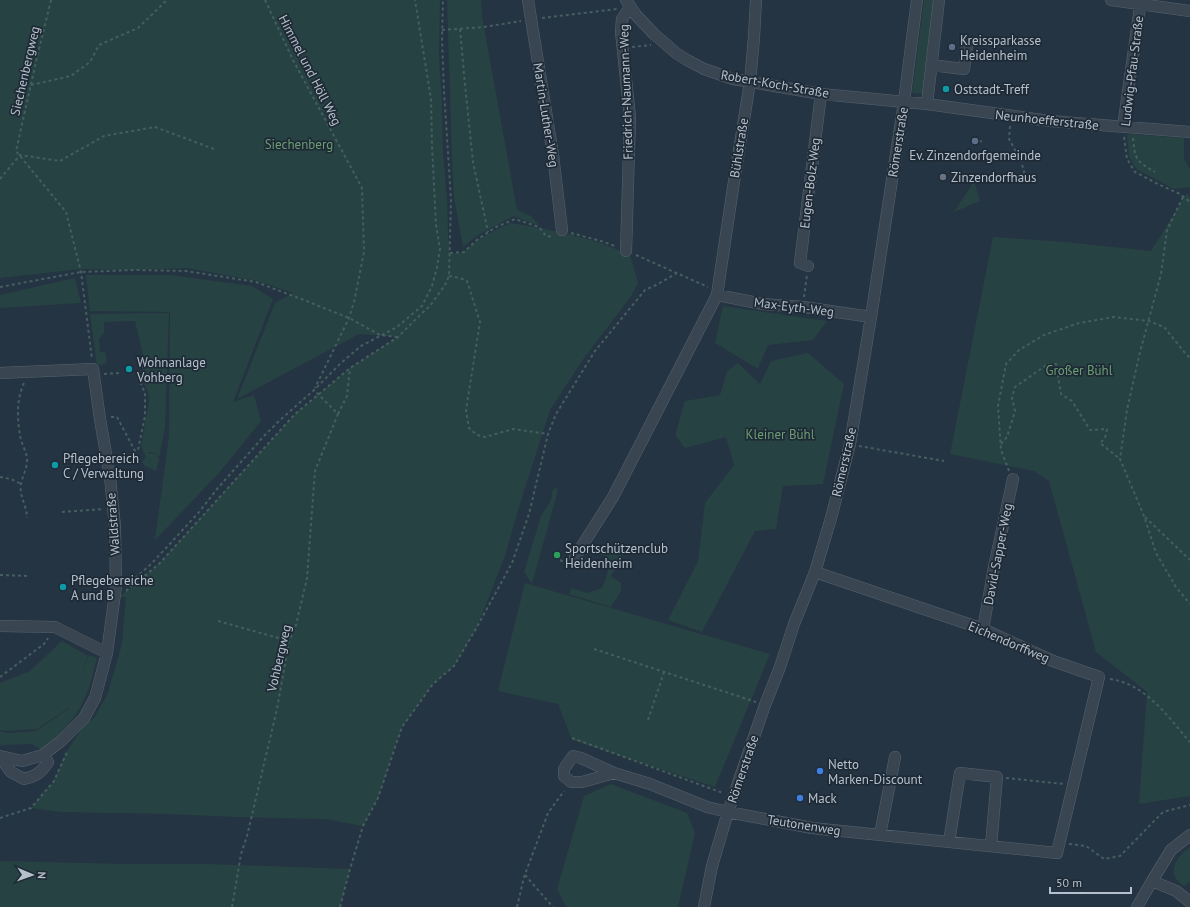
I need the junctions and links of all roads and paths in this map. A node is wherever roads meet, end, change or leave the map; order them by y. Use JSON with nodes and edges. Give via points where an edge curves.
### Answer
{"nodes":[{"id":1,"x":51,"y":0,"type":"edge"},
{"id":2,"x":167,"y":0,"type":"edge"},
{"id":3,"x":265,"y":0,"type":"edge"},
{"id":4,"x":415,"y":0,"type":"edge"},
{"id":5,"x":443,"y":0,"type":"edge"},
{"id":6,"x":528,"y":0,"type":"edge"},
{"id":7,"x":756,"y":0,"type":"edge"},
{"id":8,"x":917,"y":0,"type":"edge"},
{"id":9,"x":939,"y":0,"type":"edge"},
{"id":10,"x":1111,"y":0,"type":"edge"},
{"id":11,"x":1141,"y":2,"type":"edge"},
{"id":12,"x":628,"y":3,"type":"edge"},
{"id":13,"x":1190,"y":11,"type":"edge"},
{"id":14,"x":531,"y":20,"type":"junction"},
{"id":15,"x":460,"y":29,"type":"junction"},
{"id":16,"x":442,"y":30,"type":"junction"},
{"id":17,"x":664,"y":44,"type":"junction"},
{"id":18,"x":968,"y":45,"type":"dead end"},
{"id":19,"x":623,"y":48,"type":"junction"},
{"id":20,"x":931,"y":64,"type":"junction"},
{"id":21,"x":750,"y":82,"type":"junction"},
{"id":22,"x":31,"y":85,"type":"junction"},
{"id":23,"x":821,"y":94,"type":"junction"},
{"id":24,"x":904,"y":102,"type":"junction"},
{"id":25,"x":927,"y":104,"type":"junction"},
{"id":26,"x":1011,"y":116,"type":"junction"},
{"id":27,"x":1128,"y":128,"type":"junction"},
{"id":28,"x":1190,"y":132,"type":"edge"},
{"id":29,"x":979,"y":141,"type":"dead end"},
{"id":30,"x":985,"y":142,"type":"dead end"},
{"id":31,"x":214,"y":149,"type":"dead end"},
{"id":32,"x":20,"y":155,"type":"junction"},
{"id":33,"x":1155,"y":172,"type":"dead end"},
{"id":34,"x":0,"y":179,"type":"edge"},
{"id":35,"x":1024,"y":181,"type":"dead end"},
{"id":36,"x":1184,"y":197,"type":"junction"},
{"id":37,"x":1190,"y":202,"type":"edge"},
{"id":38,"x":562,"y":230,"type":"junction"},
{"id":39,"x":488,"y":232,"type":"junction"},
{"id":40,"x":626,"y":251,"type":"junction"},
{"id":41,"x":450,"y":253,"type":"junction"},
{"id":42,"x":808,"y":266,"type":"joint"},
{"id":43,"x":81,"y":272,"type":"junction"},
{"id":44,"x":677,"y":273,"type":"junction"},
{"id":45,"x":449,"y":276,"type":"junction"},
{"id":46,"x":707,"y":286,"type":"dead end"},
{"id":47,"x":0,"y":287,"type":"edge"},
{"id":48,"x":717,"y":295,"type":"junction"},
{"id":49,"x":803,"y":307,"type":"junction"},
{"id":50,"x":871,"y":317,"type":"junction"},
{"id":51,"x":349,"y":318,"type":"junction"},
{"id":52,"x":1149,"y":321,"type":"junction"},
{"id":53,"x":380,"y":335,"type":"junction"},
{"id":54,"x":398,"y":337,"type":"junction"},
{"id":55,"x":1190,"y":358,"type":"edge"},
{"id":56,"x":142,"y":365,"type":"dead end"},
{"id":57,"x":350,"y":368,"type":"junction"},
{"id":58,"x":30,"y":371,"type":"junction"},
{"id":59,"x":94,"y":372,"type":"junction"},
{"id":60,"x":0,"y":373,"type":"edge"},
{"id":61,"x":119,"y":373,"type":"dead end"},
{"id":62,"x":314,"y":390,"type":"junction"},
{"id":63,"x":318,"y":394,"type":"junction"},
{"id":64,"x":338,"y":414,"type":"junction"},
{"id":65,"x":100,"y":419,"type":"junction"},
{"id":66,"x":548,"y":434,"type":"junction"},
{"id":67,"x":850,"y":444,"type":"junction"},
{"id":68,"x":1000,"y":444,"type":"junction"},
{"id":69,"x":1120,"y":459,"type":"junction"},
{"id":70,"x":944,"y":461,"type":"dead end"},
{"id":71,"x":0,"y":477,"type":"edge"},
{"id":72,"x":1013,"y":479,"type":"joint"},
{"id":73,"x":20,"y":484,"type":"junction"},
{"id":74,"x":98,"y":510,"type":"dead end"},
{"id":75,"x":62,"y":512,"type":"dead end"},
{"id":76,"x":1144,"y":516,"type":"junction"},
{"id":77,"x":27,"y":518,"type":"dead end"},
{"id":78,"x":575,"y":557,"type":"dead end"},
{"id":79,"x":1190,"y":560,"type":"edge"},
{"id":80,"x":815,"y":572,"type":"junction"},
{"id":81,"x":0,"y":575,"type":"edge"},
{"id":82,"x":30,"y":576,"type":"dead end"},
{"id":83,"x":115,"y":594,"type":"junction"},
{"id":84,"x":1190,"y":604,"type":"edge"},
{"id":85,"x":218,"y":621,"type":"dead end"},
{"id":86,"x":49,"y":626,"type":"junction"},
{"id":87,"x":1,"y":627,"type":"edge"},
{"id":88,"x":983,"y":629,"type":"junction"},
{"id":89,"x":289,"y":642,"type":"junction"},
{"id":90,"x":594,"y":650,"type":"dead end"},
{"id":91,"x":107,"y":653,"type":"junction"},
{"id":92,"x":664,"y":672,"type":"junction"},
{"id":93,"x":0,"y":677,"type":"edge"},
{"id":94,"x":1099,"y":677,"type":"junction"},
{"id":95,"x":765,"y":705,"type":"junction"},
{"id":96,"x":648,"y":720,"type":"dead end"},
{"id":97,"x":572,"y":738,"type":"dead end"},
{"id":98,"x":1190,"y":742,"type":"edge"},
{"id":99,"x":70,"y":748,"type":"dead end"},
{"id":100,"x":43,"y":755,"type":"junction"},
{"id":101,"x":0,"y":757,"type":"edge"},
{"id":102,"x":895,"y":758,"type":"dead end"},
{"id":103,"x":614,"y":773,"type":"junction"},
{"id":104,"x":997,"y":777,"type":"junction"},
{"id":105,"x":571,"y":782,"type":"junction"},
{"id":106,"x":1073,"y":785,"type":"junction"},
{"id":107,"x":733,"y":798,"type":"junction"},
{"id":108,"x":1190,"y":805,"type":"edge"},
{"id":109,"x":728,"y":812,"type":"junction"},
{"id":110,"x":0,"y":818,"type":"edge"},
{"id":111,"x":880,"y":835,"type":"junction"},
{"id":112,"x":1190,"y":835,"type":"edge"},
{"id":113,"x":949,"y":842,"type":"junction"},
{"id":114,"x":1059,"y":843,"type":"junction"},
{"id":115,"x":991,"y":846,"type":"junction"},
{"id":116,"x":525,"y":875,"type":"junction"},
{"id":117,"x":1152,"y":881,"type":"junction"},
{"id":118,"x":1190,"y":902,"type":"edge"},
{"id":119,"x":232,"y":907,"type":"edge"},
{"id":120,"x":340,"y":907,"type":"edge"},
{"id":121,"x":517,"y":907,"type":"edge"},
{"id":122,"x":553,"y":907,"type":"edge"},
{"id":123,"x":704,"y":907,"type":"edge"},
{"id":124,"x":1137,"y":907,"type":"edge"}],
"edges":[{"from":1,"to":22,"type":"path","name":"Siechenbergweg"},
{"from":2,"to":22,"type":"path","via":[[138,28],[99,45],[90,62],[71,76]]},
{"from":3,"to":51,"type":"path","name":"Himmel und Höll Weg","via":[[293,60],[362,188],[364,252]]},
{"from":4,"to":53,"type":"path","via":[[430,98],[436,225],[440,249],[432,286],[422,306],[397,327]]},
{"from":5,"to":16,"type":"path"},
{"from":6,"to":14,"type":"street","name":"Martin-Luther-Weg"},
{"from":7,"to":21,"type":"street","name":"Bühlstraße"},
{"from":8,"to":24,"type":"street","name":"Römerstraße"},
{"from":9,"to":20,"type":"street","name":"Römerstraße"},
{"from":10,"to":11,"type":"street"},
{"from":11,"to":13,"type":"street"},
{"from":11,"to":27,"type":"street","name":"Ludwig-Pfau-Straße"},
{"from":12,"to":14,"type":"path"},
{"from":12,"to":17,"type":"street","name":"Robert-Koch-Straße"},
{"from":12,"to":19,"type":"street","name":"Friedrich-Naumann-Weg","via":[[621,24]]},
{"from":14,"to":15,"type":"path"},
{"from":14,"to":38,"type":"street","name":"Martin-Luther-Weg"},
{"from":15,"to":16,"type":"path"},
{"from":15,"to":39,"type":"path","via":[[473,162]]},
{"from":16,"to":41,"type":"path","via":[[451,199]]},
{"from":17,"to":19,"type":"path"},
{"from":17,"to":21,"type":"street","name":"Robert-Koch-Straße","via":[[704,69]]},
{"from":18,"to":20,"type":"street","via":[[964,69]]},
{"from":19,"to":40,"type":"street","name":"Friedrich-Naumann-Weg","via":[[630,117]]},
{"from":20,"to":25,"type":"street","name":"Römerstraße"},
{"from":21,"to":23,"type":"street","name":"Robert-Koch-Straße"},
{"from":21,"to":48,"type":"street","name":"Bühlstraße"},
{"from":22,"to":32,"type":"path","name":"Siechenbergweg","via":[[16,151]]},
{"from":23,"to":24,"type":"street","name":"Robert-Koch-Straße"},
{"from":23,"to":42,"type":"street","name":"Eugen-Bolz-Weg","via":[[800,263]]},
{"from":24,"to":25,"type":"street","name":"Neunhoefferstraße"},
{"from":24,"to":50,"type":"street","name":"Römerstraße"},
{"from":25,"to":26,"type":"street","name":"Neunhoefferstraße"},
{"from":26,"to":27,"type":"street","name":"Neunhoefferstraße"},
{"from":26,"to":35,"type":"path","via":[[1009,139],[1024,170]]},
{"from":27,"to":28,"type":"street","name":"Neunhoefferstraße"},
{"from":27,"to":33,"type":"path","via":[[1134,154],[1141,164]]},
{"from":27,"to":36,"type":"path","name":"Ludwig-Pfau-Straße","via":[[1127,159],[1134,172]]},
{"from":29,"to":30,"type":"path"},
{"from":31,"to":32,"type":"path","via":[[155,127],[104,136],[60,161]]},
{"from":32,"to":34,"type":"path"},
{"from":32,"to":43,"type":"path","via":[[66,212]]},
{"from":36,"to":37,"type":"path","name":"Ludwig-Pfau-Straße"},
{"from":36,"to":52,"type":"path","via":[[1167,230],[1161,274]]},
{"from":38,"to":39,"type":"path","via":[[556,237],[546,236],[539,227],[515,219]]},
{"from":38,"to":40,"type":"path"},
{"from":39,"to":41,"type":"path","via":[[464,252]]},
{"from":40,"to":44,"type":"path"},
{"from":41,"to":45,"type":"path"},
{"from":42,"to":49,"type":"path"},
{"from":43,"to":47,"type":"path"},
{"from":43,"to":51,"type":"path","via":[[186,271],[256,282]]},
{"from":43,"to":59,"type":"path"},
{"from":44,"to":46,"type":"path"},
{"from":44,"to":66,"type":"path","via":[[645,290],[595,351],[556,414]]},
{"from":45,"to":54,"type":"path","via":[[430,306]]},
{"from":45,"to":66,"type":"path","via":[[467,281],[480,322],[466,410],[469,428],[477,435],[485,437],[513,429]]},
{"from":48,"to":49,"type":"street","name":"Max-Eyth-Weg","via":[[763,304]]},
{"from":48,"to":78,"type":"street","via":[[613,497]]},
{"from":49,"to":50,"type":"street","name":"Max-Eyth-Weg"},
{"from":50,"to":67,"type":"street","name":"Römerstraße"},
{"from":51,"to":53,"type":"path"},
{"from":51,"to":62,"type":"path","name":"Himmel und Höll Weg"},
{"from":52,"to":55,"type":"path","via":[[1164,327]]},
{"from":52,"to":68,"type":"path","via":[[1114,316],[1079,323],[1044,335],[1019,350],[1006,364],[998,406]]},
{"from":52,"to":69,"type":"path","via":[[1127,410]]},
{"from":53,"to":54,"type":"path"},
{"from":53,"to":62,"type":"path","via":[[360,346]]},
{"from":54,"to":57,"type":"path"},
{"from":56,"to":65,"type":"path","via":[[144,373],[141,384],[145,393],[145,416],[138,450],[135,451],[117,417]]},
{"from":57,"to":63,"type":"path"},
{"from":57,"to":64,"type":"path","name":"Vohbergweg","via":[[347,396]]},
{"from":58,"to":59,"type":"street"},
{"from":58,"to":60,"type":"street"},
{"from":58,"to":73,"type":"path","via":[[18,405],[18,422],[27,458]]},
{"from":59,"to":61,"type":"path"},
{"from":59,"to":65,"type":"street","name":"Waldstraße"},
{"from":62,"to":63,"type":"path"},
{"from":62,"to":83,"type":"path","via":[[264,436],[150,565]]},
{"from":63,"to":64,"type":"path"},
{"from":63,"to":83,"type":"path","via":[[295,414],[159,564],[130,589]]},
{"from":64,"to":89,"type":"path","name":"Vohbergweg","via":[[315,471],[307,578],[296,625]]},
{"from":65,"to":83,"type":"street","name":"Waldstraße","via":[[115,527]]},
{"from":66,"to":120,"type":"path","via":[[529,514],[512,563],[454,666],[433,684],[402,727],[378,798],[363,826]]},
{"from":67,"to":70,"type":"path"},
{"from":67,"to":80,"type":"street","name":"Römerstraße"},
{"from":68,"to":69,"type":"path","via":[[1007,437],[1015,410],[1012,398],[1015,387],[1048,364],[1056,364],[1060,394],[1072,401],[1090,430],[1107,429],[1105,438],[1100,443]]},
{"from":68,"to":72,"type":"path"},
{"from":69,"to":76,"type":"path"},
{"from":71,"to":73,"type":"path"},
{"from":72,"to":88,"type":"street","name":"David-Sapper-Weg"},
{"from":73,"to":77,"type":"path"},
{"from":74,"to":75,"type":"path"},
{"from":76,"to":79,"type":"path"},
{"from":76,"to":84,"type":"path","via":[[1156,553],[1176,587]]},
{"from":80,"to":88,"type":"street","name":"Eichendorffweg"},
{"from":80,"to":95,"type":"street","name":"Römerstraße"},
{"from":81,"to":82,"type":"path"},
{"from":83,"to":91,"type":"street","name":"Waldstraße"},
{"from":85,"to":89,"type":"path"},
{"from":86,"to":87,"type":"street"},
{"from":86,"to":91,"type":"street","via":[[55,626]]},
{"from":86,"to":93,"type":"path","via":[[44,644]]},
{"from":88,"to":94,"type":"street","name":"Eichendorffweg","via":[[1053,661]]},
{"from":89,"to":119,"type":"path","name":"Vohbergweg","via":[[277,710],[241,854]]},
{"from":90,"to":92,"type":"path"},
{"from":91,"to":100,"type":"street","name":"Waldstraße","via":[[96,698],[84,718]]},
{"from":92,"to":95,"type":"path"},
{"from":92,"to":96,"type":"path"},
{"from":94,"to":98,"type":"path","via":[[1120,680],[1135,687],[1150,698]]},
{"from":94,"to":106,"type":"street"},
{"from":95,"to":107,"type":"street","name":"Römerstraße"},
{"from":97,"to":107,"type":"path"},
{"from":99,"to":110,"type":"path","via":[[54,781],[31,808]]},
{"from":100,"to":101,"type":"street","name":"Waldstraße","via":[[22,761]]},
{"from":100,"to":101,"type":"street","via":[[48,762],[44,769],[24,779],[11,772]]},
{"from":102,"to":111,"type":"street"},
{"from":103,"to":105,"type":"street","via":[[582,782]]},
{"from":103,"to":105,"type":"street","name":"Teutonenweg","via":[[573,756],[564,769],[564,776]]},
{"from":103,"to":109,"type":"street","name":"Teutonenweg","via":[[650,784],[707,807]]},
{"from":104,"to":106,"type":"path"},
{"from":104,"to":113,"type":"street","via":[[960,773]]},
{"from":104,"to":115,"type":"street"},
{"from":105,"to":116,"type":"path","via":[[548,813]]},
{"from":106,"to":114,"type":"street"},
{"from":107,"to":109,"type":"street","name":"Römerstraße"},
{"from":108,"to":114,"type":"path","via":[[1163,812],[1120,856],[1104,859],[1086,846]]},
{"from":109,"to":111,"type":"street","name":"Teutonenweg","via":[[812,828]]},
{"from":109,"to":123,"type":"street","name":"Römerstraße","via":[[712,866]]},
{"from":111,"to":113,"type":"street","name":"Teutonenweg"},
{"from":112,"to":117,"type":"street","via":[[1171,850]]},
{"from":113,"to":115,"type":"street","name":"Teutonenweg"},
{"from":114,"to":115,"type":"street","name":"Teutonenweg","via":[[1057,853]]},
{"from":116,"to":121,"type":"path"},
{"from":116,"to":122,"type":"path"},
{"from":117,"to":118,"type":"street","via":[[1176,891]]},
{"from":117,"to":124,"type":"street"}]}
